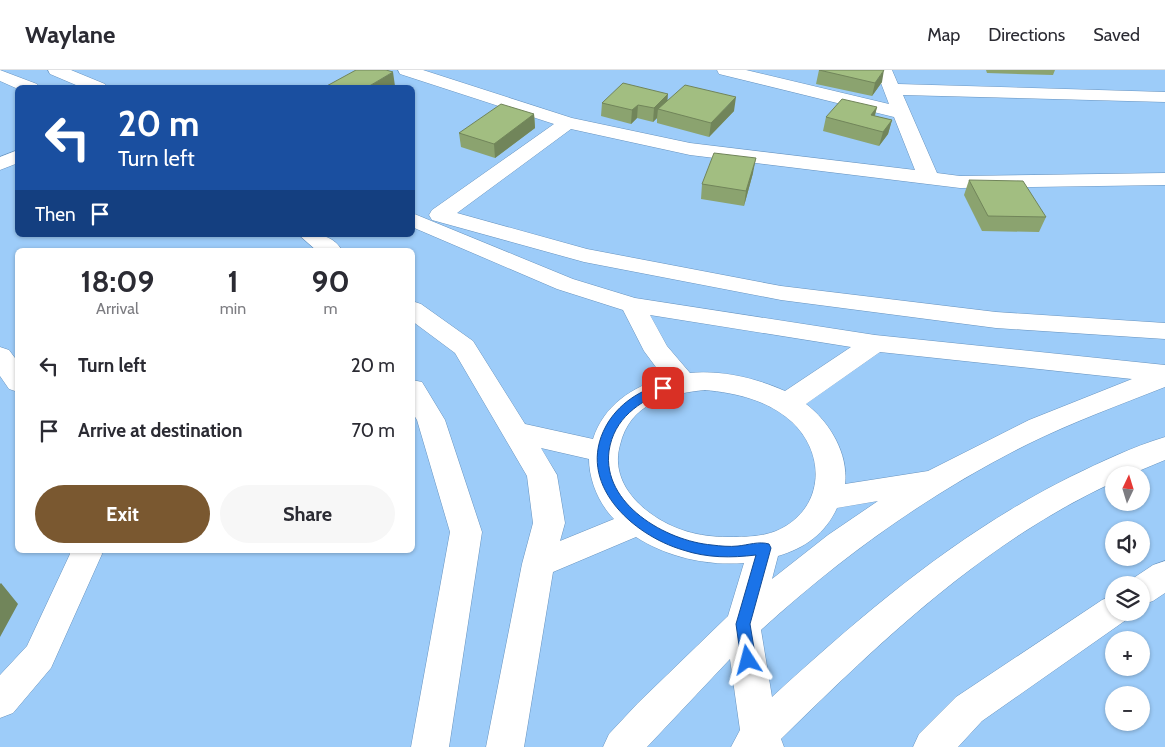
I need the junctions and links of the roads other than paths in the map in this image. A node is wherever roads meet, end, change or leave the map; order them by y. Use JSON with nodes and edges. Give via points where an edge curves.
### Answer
{"nodes":[{"id":1,"x":56,"y":70,"type":"edge"},
{"id":2,"x":406,"y":70,"type":"edge"},
{"id":3,"x":725,"y":70,"type":"edge"},
{"id":4,"x":884,"y":70,"type":"edge"},
{"id":5,"x":0,"y":75,"type":"edge"},
{"id":6,"x":24,"y":85,"type":"edge"},
{"id":7,"x":92,"y":85,"type":"edge"},
{"id":8,"x":893,"y":89,"type":"junction"},
{"id":9,"x":1165,"y":97,"type":"edge"},
{"id":10,"x":902,"y":113,"type":"junction"},
{"id":11,"x":568,"y":123,"type":"junction"},
{"id":12,"x":15,"y":157,"type":"edge"},
{"id":13,"x":0,"y":164,"type":"edge"},
{"id":14,"x":929,"y":179,"type":"junction"},
{"id":15,"x":1165,"y":179,"type":"edge"},
{"id":16,"x":415,"y":208,"type":"edge"},
{"id":17,"x":440,"y":215,"type":"junction"},
{"id":18,"x":415,"y":220,"type":"edge"},
{"id":19,"x":292,"y":237,"type":"edge"},
{"id":20,"x":313,"y":237,"type":"edge"},
{"id":21,"x":301,"y":248,"type":"edge"},
{"id":22,"x":328,"y":248,"type":"edge"},
{"id":23,"x":632,"y":305,"type":"junction"},
{"id":24,"x":415,"y":312,"type":"edge"},
{"id":25,"x":1165,"y":331,"type":"edge"},
{"id":26,"x":875,"y":343,"type":"junction"},
{"id":27,"x":0,"y":356,"type":"edge"},
{"id":28,"x":1165,"y":375,"type":"edge"},
{"id":29,"x":15,"y":378,"type":"edge"},
{"id":30,"x":683,"y":383,"type":"junction"},
{"id":31,"x":415,"y":394,"type":"edge"},
{"id":32,"x":786,"y":404,"type":"junction"},
{"id":33,"x":516,"y":432,"type":"junction"},
{"id":34,"x":1165,"y":448,"type":"edge"},
{"id":35,"x":603,"y":452,"type":"junction"},
{"id":36,"x":937,"y":480,"type":"junction"},
{"id":37,"x":828,"y":498,"type":"junction"},
{"id":38,"x":639,"y":522,"type":"junction"},
{"id":39,"x":764,"y":548,"type":"junction"},
{"id":40,"x":86,"y":553,"type":"edge"},
{"id":41,"x":538,"y":564,"type":"junction"},
{"id":42,"x":1165,"y":575,"type":"edge"},
{"id":43,"x":1150,"y":585,"type":"edge"},
{"id":44,"x":1105,"y":616,"type":"edge"},
{"id":45,"x":743,"y":624,"type":"junction"},
{"id":46,"x":0,"y":701,"type":"edge"},
{"id":47,"x":758,"y":743,"type":"edge"},
{"id":48,"x":430,"y":747,"type":"edge"},
{"id":49,"x":506,"y":747,"type":"edge"},
{"id":50,"x":622,"y":747,"type":"edge"},
{"id":51,"x":932,"y":747,"type":"edge"}],
"edges":[{"from":1,"to":7,"type":"street"},
{"from":2,"to":11,"type":"street"},
{"from":3,"to":10,"type":"street"},
{"from":4,"to":8,"type":"street"},
{"from":5,"to":6,"type":"street"},
{"from":8,"to":9,"type":"street"},
{"from":8,"to":10,"type":"street"},
{"from":10,"to":14,"type":"street"},
{"from":11,"to":14,"type":"street","via":[[690,149]]},
{"from":11,"to":17,"type":"street"},
{"from":12,"to":13,"type":"street"},
{"from":14,"to":15,"type":"street","via":[[960,182]]},
{"from":16,"to":17,"type":"street"},
{"from":17,"to":25,"type":"street","via":[[584,255],[781,293],[996,320]]},
{"from":18,"to":23,"type":"street","via":[[565,284]]},
{"from":19,"to":21,"type":"street"},
{"from":20,"to":22,"type":"street"},
{"from":23,"to":26,"type":"street"},
{"from":23,"to":30,"type":"street","via":[[657,351]]},
{"from":24,"to":33,"type":"street","via":[[464,347]]},
{"from":26,"to":28,"type":"street"},
{"from":26,"to":32,"type":"street"},
{"from":27,"to":29,"type":"street"},
{"from":28,"to":36,"type":"street","via":[[1052,421]]},
{"from":30,"to":32,"type":"street","via":[[727,383],[768,394]]},
{"from":30,"to":35,"type":"street","via":[[644,395],[628,406],[615,420]]},
{"from":31,"to":48,"type":"street","via":[[431,420],[466,532]]},
{"from":32,"to":37,"type":"street","via":[[802,416],[826,446],[832,480]]},
{"from":33,"to":35,"type":"street"},
{"from":33,"to":41,"type":"street","via":[[542,476],[549,523]]},
{"from":34,"to":47,"type":"street","via":[[1098,477],[1043,506],[972,550],[844,654]]},
{"from":35,"to":38,"type":"street","via":[[610,488],[622,506]]},
{"from":36,"to":37,"type":"street"},
{"from":36,"to":45,"type":"street","via":[[866,525],[809,567]]},
{"from":37,"to":39,"type":"street","via":[[820,514],[806,528],[787,540]]},
{"from":38,"to":39,"type":"street","via":[[660,536],[685,546],[738,552]]},
{"from":38,"to":41,"type":"street"},
{"from":39,"to":45,"type":"street"},
{"from":40,"to":46,"type":"street","via":[[39,657]]},
{"from":41,"to":49,"type":"street"},
{"from":42,"to":43,"type":"street"},
{"from":44,"to":51,"type":"street","via":[[969,709]]},
{"from":45,"to":47,"type":"street"},
{"from":45,"to":50,"type":"street","via":[[673,691]]}]}
